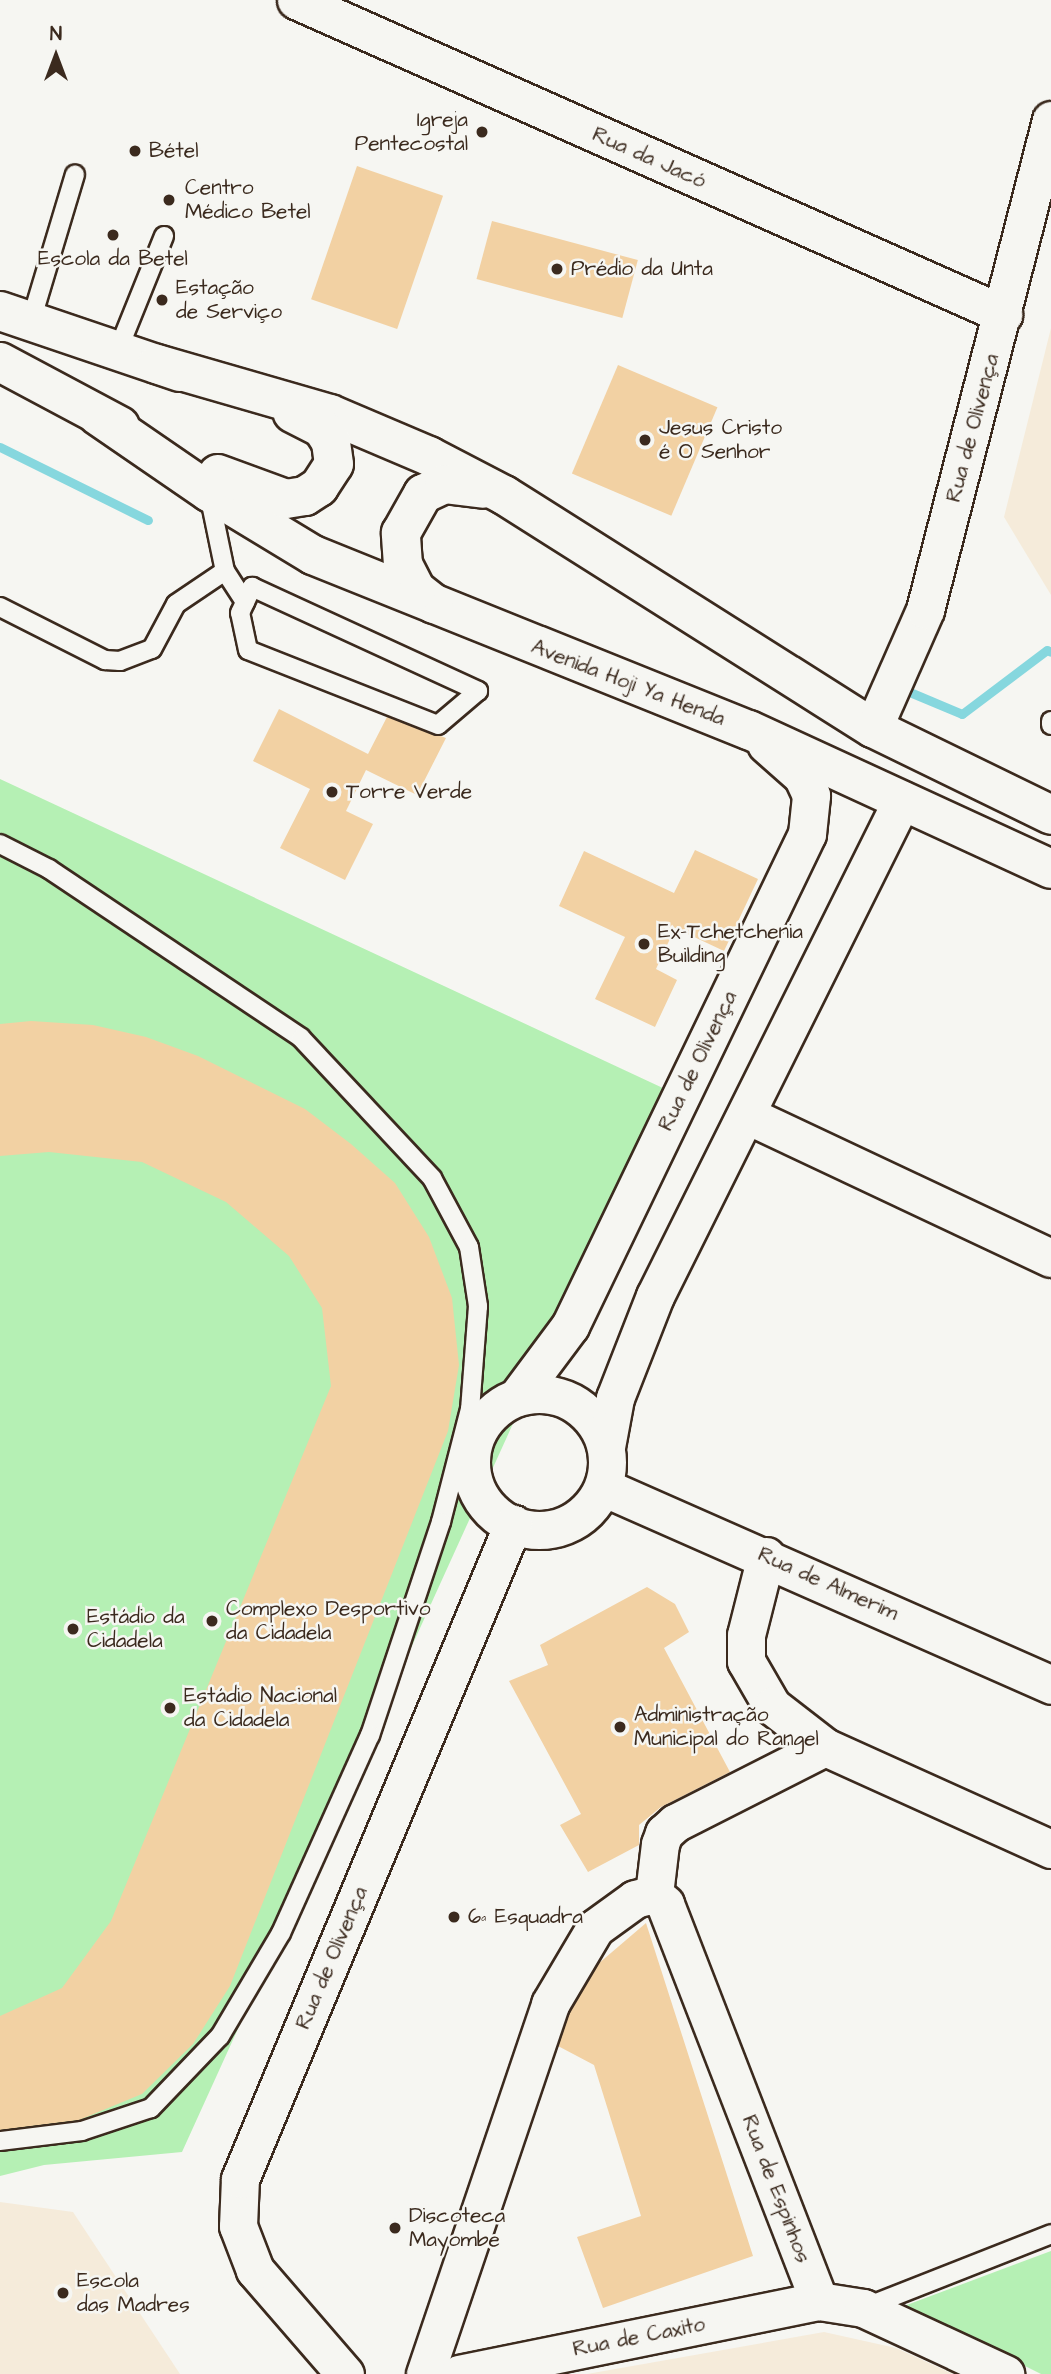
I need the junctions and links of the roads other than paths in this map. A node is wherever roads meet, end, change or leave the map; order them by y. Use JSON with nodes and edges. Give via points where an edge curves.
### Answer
{"nodes":[{"id":1,"x":296,"y":0,"type":"edge"},
{"id":2,"x":1051,"y":120,"type":"edge"},
{"id":3,"x":75,"y":174,"type":"dead end"},
{"id":4,"x":164,"y":236,"type":"dead end"},
{"id":5,"x":1003,"y":314,"type":"junction"},
{"id":6,"x":15,"y":316,"type":"edge"},
{"id":7,"x":118,"y":350,"type":"junction"},
{"id":8,"x":0,"y":362,"type":"edge"},
{"id":9,"x":157,"y":364,"type":"junction"},
{"id":10,"x":97,"y":415,"type":"junction"},
{"id":11,"x":209,"y":492,"type":"junction"},
{"id":12,"x":504,"y":495,"type":"junction"},
{"id":13,"x":225,"y":571,"type":"junction"},
{"id":14,"x":245,"y":602,"type":"junction"},
{"id":15,"x":0,"y":607,"type":"edge"},
{"id":16,"x":442,"y":610,"type":"junction"},
{"id":17,"x":873,"y":728,"type":"junction"},
{"id":18,"x":749,"y":730,"type":"junction"},
{"id":19,"x":902,"y":800,"type":"junction"},
{"id":20,"x":1051,"y":814,"type":"edge"},
{"id":21,"x":0,"y":844,"type":"edge"},
{"id":22,"x":1051,"y":869,"type":"edge"},
{"id":23,"x":747,"y":1115,"type":"junction"},
{"id":24,"x":1051,"y":1258,"type":"edge"},
{"id":25,"x":517,"y":1397,"type":"junction"},
{"id":26,"x":606,"y":1447,"type":"junction"},
{"id":27,"x":603,"y":1487,"type":"junction"},
{"id":28,"x":513,"y":1524,"type":"junction"},
{"id":29,"x":766,"y":1556,"type":"junction"},
{"id":30,"x":1051,"y":1685,"type":"edge"},
{"id":31,"x":825,"y":1747,"type":"junction"},
{"id":32,"x":1051,"y":1849,"type":"edge"},
{"id":33,"x":654,"y":1894,"type":"junction"},
{"id":34,"x":0,"y":2141,"type":"edge"},
{"id":35,"x":1051,"y":2234,"type":"edge"},
{"id":36,"x":819,"y":2301,"type":"junction"},
{"id":37,"x":863,"y":2308,"type":"junction"},
{"id":38,"x":345,"y":2374,"type":"edge"},
{"id":39,"x":425,"y":2374,"type":"edge"},
{"id":40,"x":459,"y":2374,"type":"edge"},
{"id":41,"x":1005,"y":2374,"type":"edge"}],
"edges":[{"from":1,"to":5,"type":"street","name":"Rua da Jacó"},
{"from":2,"to":5,"type":"street","name":"Rua de Olivença"},
{"from":3,"to":6,"type":"lane"},
{"from":4,"to":7,"type":"lane"},
{"from":5,"to":17,"type":"street","name":"Rua de Olivença","via":[[925,610]]},
{"from":6,"to":7,"type":"main road"},
{"from":7,"to":9,"type":"main road"},
{"from":8,"to":10,"type":"main road"},
{"from":9,"to":10,"type":"main road","via":[[304,417],[322,428],[334,455],[328,477],[305,496],[286,499],[260,493]]},
{"from":9,"to":12,"type":"main road","via":[[330,414],[390,438]]},
{"from":10,"to":11,"type":"main road","name":"Avenida Hoji Ya Henda"},
{"from":11,"to":13,"type":"lane"},
{"from":11,"to":16,"type":"main road","name":"Avenida Hoji Ya Henda","via":[[313,555]]},
{"from":12,"to":16,"type":"main road","via":[[465,483],[444,484],[423,494],[411,509],[401,533],[402,565],[416,590]]},
{"from":12,"to":17,"type":"main road"},
{"from":13,"to":14,"type":"lane"},
{"from":13,"to":15,"type":"lane","via":[[176,604],[152,649],[120,661],[105,660]]},
{"from":14,"to":14,"type":"lane","via":[[240,612],[248,650],[438,725],[478,691],[252,587]]},
{"from":16,"to":18,"type":"main road","name":"Avenida Hoji Ya Henda"},
{"from":17,"to":20,"type":"main road"},
{"from":18,"to":19,"type":"main road","name":"Avenida Hoji Ya Henda"},
{"from":18,"to":25,"type":"street","name":"Rua de Olivença","via":[[802,776],[811,804],[807,834],[570,1326]]},
{"from":19,"to":22,"type":"main road","name":"Avenida Hoji Ya Henda"},
{"from":19,"to":23,"type":"street"},
{"from":21,"to":34,"type":"lane","via":[[49,869],[301,1038],[432,1178],[469,1247],[478,1307],[470,1409],[441,1522],[370,1735],[281,1933],[220,2036],[150,2108],[82,2131]]},
{"from":23,"to":24,"type":"street"},
{"from":23,"to":26,"type":"street","via":[[632,1347]]},
{"from":25,"to":26,"type":"street","via":[[550,1394],[575,1403],[587,1413]]},
{"from":25,"to":28,"type":"street","via":[[485,1421],[475,1440],[472,1470],[486,1504]]},
{"from":26,"to":27,"type":"street"},
{"from":27,"to":28,"type":"street","via":[[578,1518],[556,1528]]},
{"from":27,"to":29,"type":"street","name":"Rua de Almerim"},
{"from":28,"to":38,"type":"street","name":"Rua de Olivença","via":[[240,2179],[237,2226],[255,2270]]},
{"from":29,"to":30,"type":"street","name":"Rua de Almerim"},
{"from":29,"to":31,"type":"street","via":[[746,1635],[746,1661],[772,1706]]},
{"from":31,"to":32,"type":"street"},
{"from":31,"to":33,"type":"street","via":[[675,1823],[660,1844]]},
{"from":33,"to":36,"type":"street","name":"Rua de Espinhos","via":[[665,1904]]},
{"from":33,"to":39,"type":"street","via":[[635,1899],[595,1928],[550,2004]]},
{"from":35,"to":37,"type":"lane"},
{"from":36,"to":37,"type":"street"},
{"from":36,"to":40,"type":"street","name":"Rua de Caxito"},
{"from":37,"to":41,"type":"street"}]}
